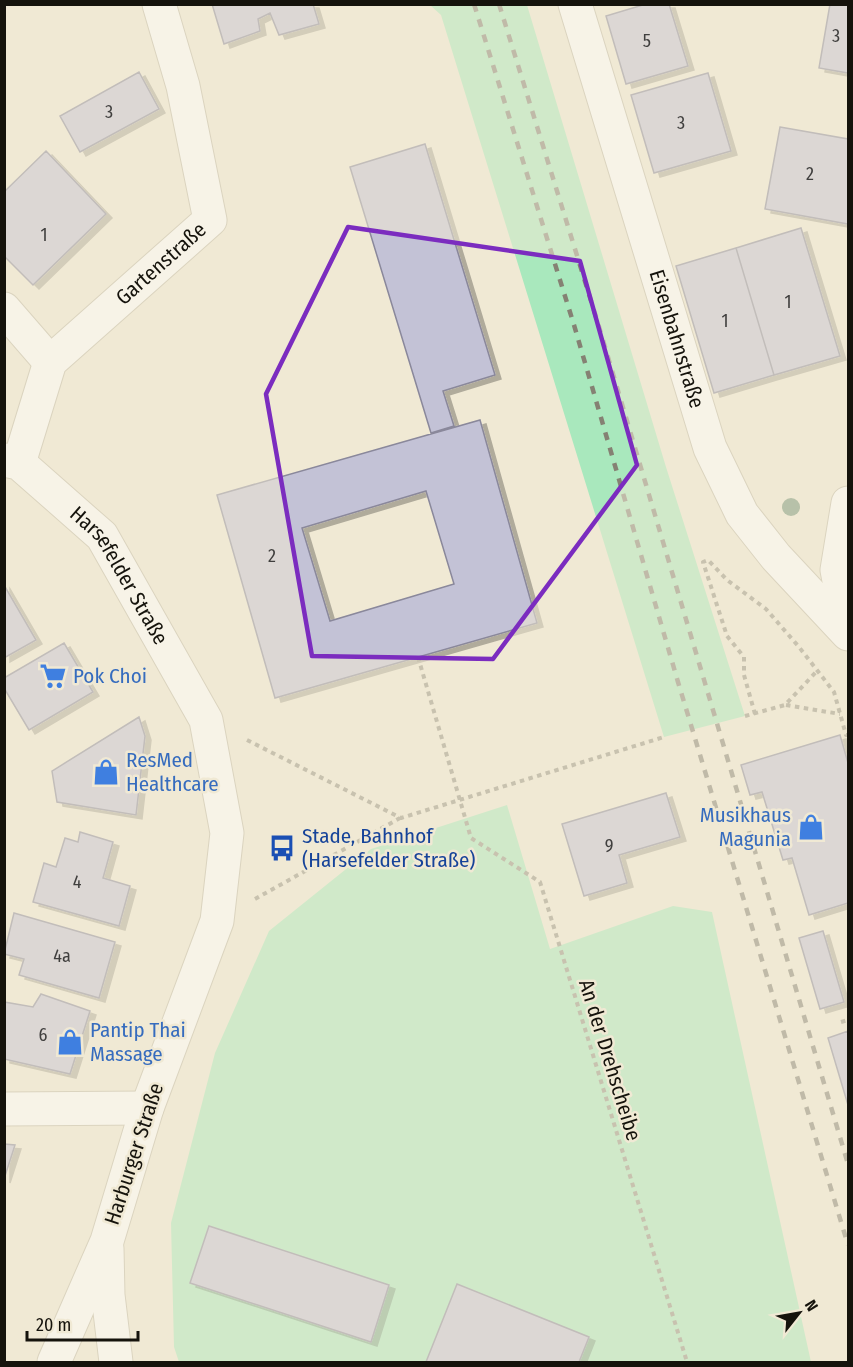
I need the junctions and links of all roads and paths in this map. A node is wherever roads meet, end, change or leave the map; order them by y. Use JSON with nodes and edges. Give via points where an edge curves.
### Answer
{"nodes":[{"id":1,"x":159,"y":4,"type":"edge"},
{"id":2,"x":575,"y":4,"type":"edge"},
{"id":3,"x":4,"y":309,"type":"edge"},
{"id":4,"x":50,"y":362,"type":"junction"},
{"id":5,"x":12,"y":461,"type":"edge"},
{"id":6,"x":849,"y":502,"type":"edge"},
{"id":7,"x":849,"y":628,"type":"edge"},
{"id":8,"x":849,"y":634,"type":"edge"},
{"id":9,"x":418,"y":657,"type":"dead end"},
{"id":10,"x":817,"y":671,"type":"junction"},
{"id":11,"x":785,"y":705,"type":"junction"},
{"id":12,"x":754,"y":714,"type":"junction"},
{"id":13,"x":840,"y":714,"type":"junction"},
{"id":14,"x":745,"y":716,"type":"dead end"},
{"id":15,"x":206,"y":720,"type":"junction"},
{"id":16,"x":849,"y":735,"type":"edge"},
{"id":17,"x":664,"y":737,"type":"dead end"},
{"id":18,"x":459,"y":801,"type":"junction"},
{"id":19,"x":401,"y":818,"type":"junction"},
{"id":20,"x":217,"y":921,"type":"junction"},
{"id":21,"x":849,"y":1020,"type":"edge"},
{"id":22,"x":841,"y":1022,"type":"dead end"},
{"id":23,"x":147,"y":1108,"type":"junction"},
{"id":24,"x":4,"y":1109,"type":"edge"},
{"id":25,"x":107,"y":1240,"type":"junction"},
{"id":26,"x":54,"y":1362,"type":"edge"},
{"id":27,"x":116,"y":1362,"type":"edge"},
{"id":28,"x":687,"y":1362,"type":"edge"}],
"edges":[{"from":1,"to":4,"type":"street","name":"Gartenstraße","via":[[183,86],[210,220]]},
{"from":2,"to":8,"type":"street","name":"Eisenbahnstraße","via":[[710,448],[742,514],[776,557]]},
{"from":3,"to":4,"type":"street"},
{"from":4,"to":5,"type":"street"},
{"from":5,"to":15,"type":"street","name":"Harsefelder Straße","via":[[102,536]]},
{"from":6,"to":7,"type":"street","via":[[837,570]]},
{"from":9,"to":18,"type":"path","name":"An der Drehscheibe"},
{"from":10,"to":11,"type":"path"},
{"from":10,"to":12,"type":"path","via":[[766,609],[727,580],[708,560],[703,561],[727,636],[744,657],[744,675]]},
{"from":10,"to":13,"type":"path","via":[[834,692]]},
{"from":11,"to":12,"type":"path"},
{"from":11,"to":13,"type":"path"},
{"from":12,"to":14,"type":"path"},
{"from":13,"to":16,"type":"path"},
{"from":15,"to":19,"type":"path"},
{"from":15,"to":20,"type":"street","name":"Harburger Straße","via":[[227,833]]},
{"from":17,"to":18,"type":"path"},
{"from":18,"to":19,"type":"path"},
{"from":18,"to":28,"type":"path","name":"An der Drehscheibe","via":[[471,838],[540,882]]},
{"from":19,"to":20,"type":"path"},
{"from":20,"to":23,"type":"street","name":"Harburger Straße"},
{"from":21,"to":22,"type":"path"},
{"from":23,"to":24,"type":"street"},
{"from":23,"to":25,"type":"street","name":"Harburger Straße"},
{"from":25,"to":26,"type":"street","name":"Harburger Straße"},
{"from":25,"to":27,"type":"street","name":"Harburger Straße","via":[[108,1295]]}]}
